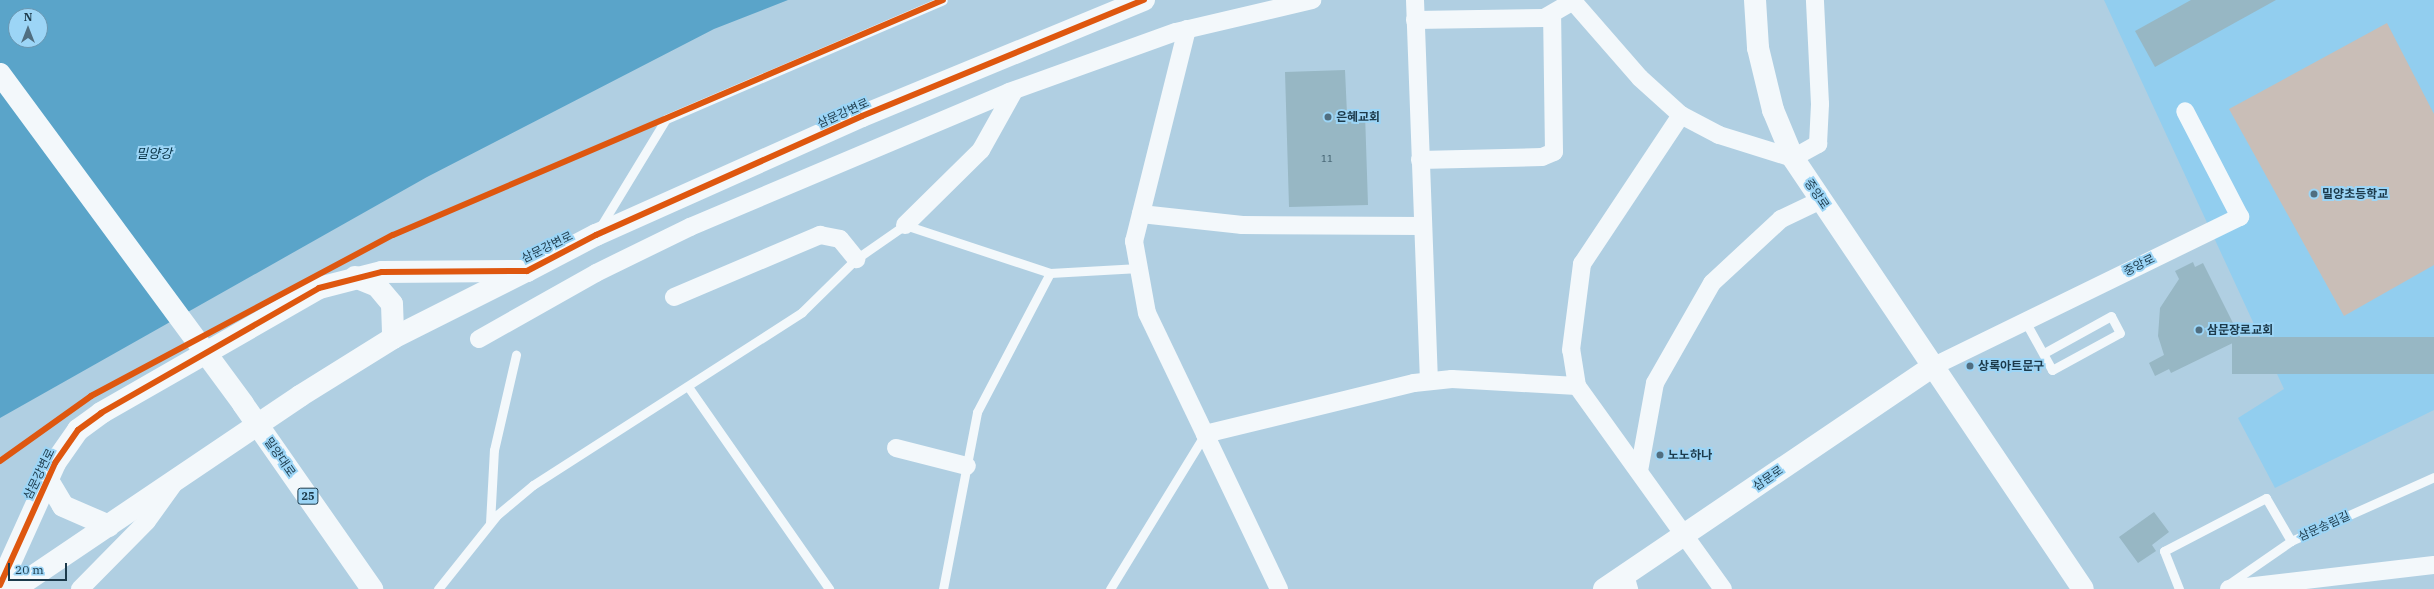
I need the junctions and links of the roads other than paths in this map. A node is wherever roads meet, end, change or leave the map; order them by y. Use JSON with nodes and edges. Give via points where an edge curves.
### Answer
{"nodes":[{"id":1,"x":943,"y":0,"type":"edge"},
{"id":2,"x":1144,"y":0,"type":"edge"},
{"id":3,"x":1312,"y":0,"type":"edge"},
{"id":4,"x":1415,"y":0,"type":"edge"},
{"id":5,"x":1755,"y":0,"type":"edge"},
{"id":6,"x":1814,"y":0,"type":"edge"},
{"id":7,"x":1572,"y":1,"type":"edge"},
{"id":8,"x":1552,"y":15,"type":"junction"},
{"id":9,"x":1416,"y":20,"type":"junction"},
{"id":10,"x":1187,"y":30,"type":"junction"},
{"id":11,"x":0,"y":74,"type":"edge"},
{"id":12,"x":1014,"y":91,"type":"junction"},
{"id":13,"x":2185,"y":111,"type":"dead end"},
{"id":14,"x":1681,"y":115,"type":"junction"},
{"id":15,"x":1793,"y":158,"type":"junction"},
{"id":16,"x":1420,"y":160,"type":"junction"},
{"id":17,"x":1821,"y":200,"type":"junction"},
{"id":18,"x":1141,"y":214,"type":"junction"},
{"id":19,"x":905,"y":225,"type":"junction"},
{"id":20,"x":1422,"y":226,"type":"junction"},
{"id":21,"x":596,"y":235,"type":"junction"},
{"id":22,"x":856,"y":259,"type":"junction"},
{"id":23,"x":1139,"y":268,"type":"junction"},
{"id":24,"x":527,"y":271,"type":"junction"},
{"id":25,"x":1050,"y":273,"type":"junction"},
{"id":26,"x":355,"y":277,"type":"junction"},
{"id":27,"x":674,"y":297,"type":"dead end"},
{"id":28,"x":2025,"y":321,"type":"junction"},
{"id":29,"x":394,"y":338,"type":"junction"},
{"id":30,"x":479,"y":338,"type":"dead end"},
{"id":31,"x":2044,"y":353,"type":"junction"},
{"id":32,"x":516,"y":355,"type":"dead end"},
{"id":33,"x":1932,"y":367,"type":"junction"},
{"id":34,"x":1429,"y":381,"type":"junction"},
{"id":35,"x":1577,"y":386,"type":"junction"},
{"id":36,"x":689,"y":388,"type":"junction"},
{"id":37,"x":259,"y":426,"type":"junction"},
{"id":38,"x":1205,"y":434,"type":"junction"},
{"id":39,"x":896,"y":448,"type":"dead end"},
{"id":40,"x":967,"y":466,"type":"junction"},
{"id":41,"x":1639,"y":471,"type":"junction"},
{"id":42,"x":2434,"y":477,"type":"edge"},
{"id":43,"x":47,"y":479,"type":"junction"},
{"id":44,"x":175,"y":482,"type":"junction"},
{"id":45,"x":490,"y":523,"type":"junction"},
{"id":46,"x":109,"y":526,"type":"junction"},
{"id":47,"x":1685,"y":534,"type":"junction"},
{"id":48,"x":2291,"y":541,"type":"junction"},
{"id":49,"x":2434,"y":565,"type":"edge"},
{"id":50,"x":1627,"y":582,"type":"edge"},
{"id":51,"x":0,"y":585,"type":"edge"},
{"id":52,"x":83,"y":588,"type":"edge"},
{"id":53,"x":14,"y":589,"type":"edge"},
{"id":54,"x":372,"y":589,"type":"edge"},
{"id":55,"x":438,"y":589,"type":"edge"},
{"id":56,"x":829,"y":589,"type":"edge"},
{"id":57,"x":943,"y":589,"type":"edge"},
{"id":58,"x":1110,"y":589,"type":"edge"},
{"id":59,"x":1280,"y":589,"type":"edge"},
{"id":60,"x":1604,"y":589,"type":"edge"},
{"id":61,"x":1723,"y":589,"type":"edge"},
{"id":62,"x":2083,"y":589,"type":"edge"},
{"id":63,"x":2179,"y":589,"type":"edge"},
{"id":64,"x":2222,"y":589,"type":"edge"},
{"id":65,"x":2229,"y":589,"type":"edge"}],
"edges":[{"from":1,"to":21,"type":"lane","via":[[666,119]]},
{"from":2,"to":21,"type":"street","name":"삼문강변로","via":[[862,116]]},
{"from":3,"to":10,"type":"street"},
{"from":4,"to":9,"type":"street"},
{"from":5,"to":15,"type":"street","name":"중앙로","via":[[1758,48],[1764,75],[1773,110]]},
{"from":6,"to":15,"type":"street","via":[[1820,104],[1818,144]]},
{"from":7,"to":8,"type":"street"},
{"from":7,"to":14,"type":"street","via":[[1640,78]]},
{"from":8,"to":9,"type":"street","via":[[1492,21]]},
{"from":8,"to":16,"type":"street","via":[[1554,152],[1542,158]]},
{"from":9,"to":16,"type":"street"},
{"from":10,"to":12,"type":"street"},
{"from":10,"to":18,"type":"street"},
{"from":11,"to":37,"type":"street","name":"밀양대로","number":"25"},
{"from":12,"to":19,"type":"street","via":[[982,150]]},
{"from":12,"to":30,"type":"street","via":[[690,227],[596,273]]},
{"from":13,"to":28,"type":"street","name":"중앙로","via":[[2240,217]]},
{"from":14,"to":15,"type":"street","via":[[1719,135]]},
{"from":14,"to":35,"type":"street","via":[[1582,264],[1571,350]]},
{"from":15,"to":17,"type":"street","name":"중앙로"},
{"from":16,"to":20,"type":"street"},
{"from":17,"to":33,"type":"street","name":"중앙로"},
{"from":17,"to":41,"type":"street","via":[[1781,219],[1712,283],[1655,383]]},
{"from":18,"to":20,"type":"street","via":[[1242,225]]},
{"from":18,"to":23,"type":"street","via":[[1134,241]]},
{"from":19,"to":22,"type":"lane"},
{"from":19,"to":25,"type":"lane"},
{"from":20,"to":34,"type":"street"},
{"from":21,"to":24,"type":"street","name":"삼문강변로"},
{"from":22,"to":27,"type":"street","via":[[840,239],[820,235]]},
{"from":22,"to":36,"type":"lane","via":[[802,312]]},
{"from":23,"to":25,"type":"lane"},
{"from":23,"to":38,"type":"street","via":[[1146,313]]},
{"from":24,"to":26,"type":"street","name":"삼문강변로","via":[[416,269]]},
{"from":24,"to":29,"type":"street"},
{"from":25,"to":40,"type":"lane","via":[[977,412]]},
{"from":26,"to":29,"type":"street","via":[[376,286],[392,304]]},
{"from":26,"to":43,"type":"street","name":"삼문강변로","via":[[319,288],[101,413],[66,444]]},
{"from":28,"to":31,"type":"lane"},
{"from":28,"to":33,"type":"street","name":"중앙로"},
{"from":29,"to":37,"type":"street"},
{"from":31,"to":31,"type":"lane","via":[[2052,370],[2120,333],[2111,316]]},
{"from":32,"to":45,"type":"lane","via":[[494,450]]},
{"from":33,"to":47,"type":"street","name":"삼문로"},
{"from":33,"to":62,"type":"street","name":"중앙로"},
{"from":34,"to":35,"type":"street","via":[[1452,379]]},
{"from":34,"to":38,"type":"street"},
{"from":35,"to":41,"type":"street"},
{"from":36,"to":45,"type":"lane","via":[[533,485]]},
{"from":36,"to":56,"type":"lane"},
{"from":37,"to":44,"type":"street"},
{"from":37,"to":54,"type":"street","name":"밀양대로","number":"25"},
{"from":38,"to":58,"type":"lane"},
{"from":38,"to":59,"type":"street"},
{"from":39,"to":40,"type":"street"},
{"from":40,"to":57,"type":"lane"},
{"from":41,"to":47,"type":"street"},
{"from":42,"to":48,"type":"lane","name":"삼문송림길"},
{"from":43,"to":46,"type":"street","via":[[63,506]]},
{"from":43,"to":51,"type":"street","name":"삼문강변로"},
{"from":44,"to":46,"type":"street"},
{"from":44,"to":52,"type":"street","via":[[147,521]]},
{"from":45,"to":55,"type":"lane"},
{"from":46,"to":53,"type":"street"},
{"from":47,"to":50,"type":"street","name":"삼문로"},
{"from":47,"to":61,"type":"street"},
{"from":48,"to":63,"type":"lane","via":[[2266,498],[2164,550]]},
{"from":48,"to":64,"type":"lane","name":"삼문송림길"},
{"from":49,"to":65,"type":"street"},
{"from":50,"to":60,"type":"street","name":"삼문로"}]}
